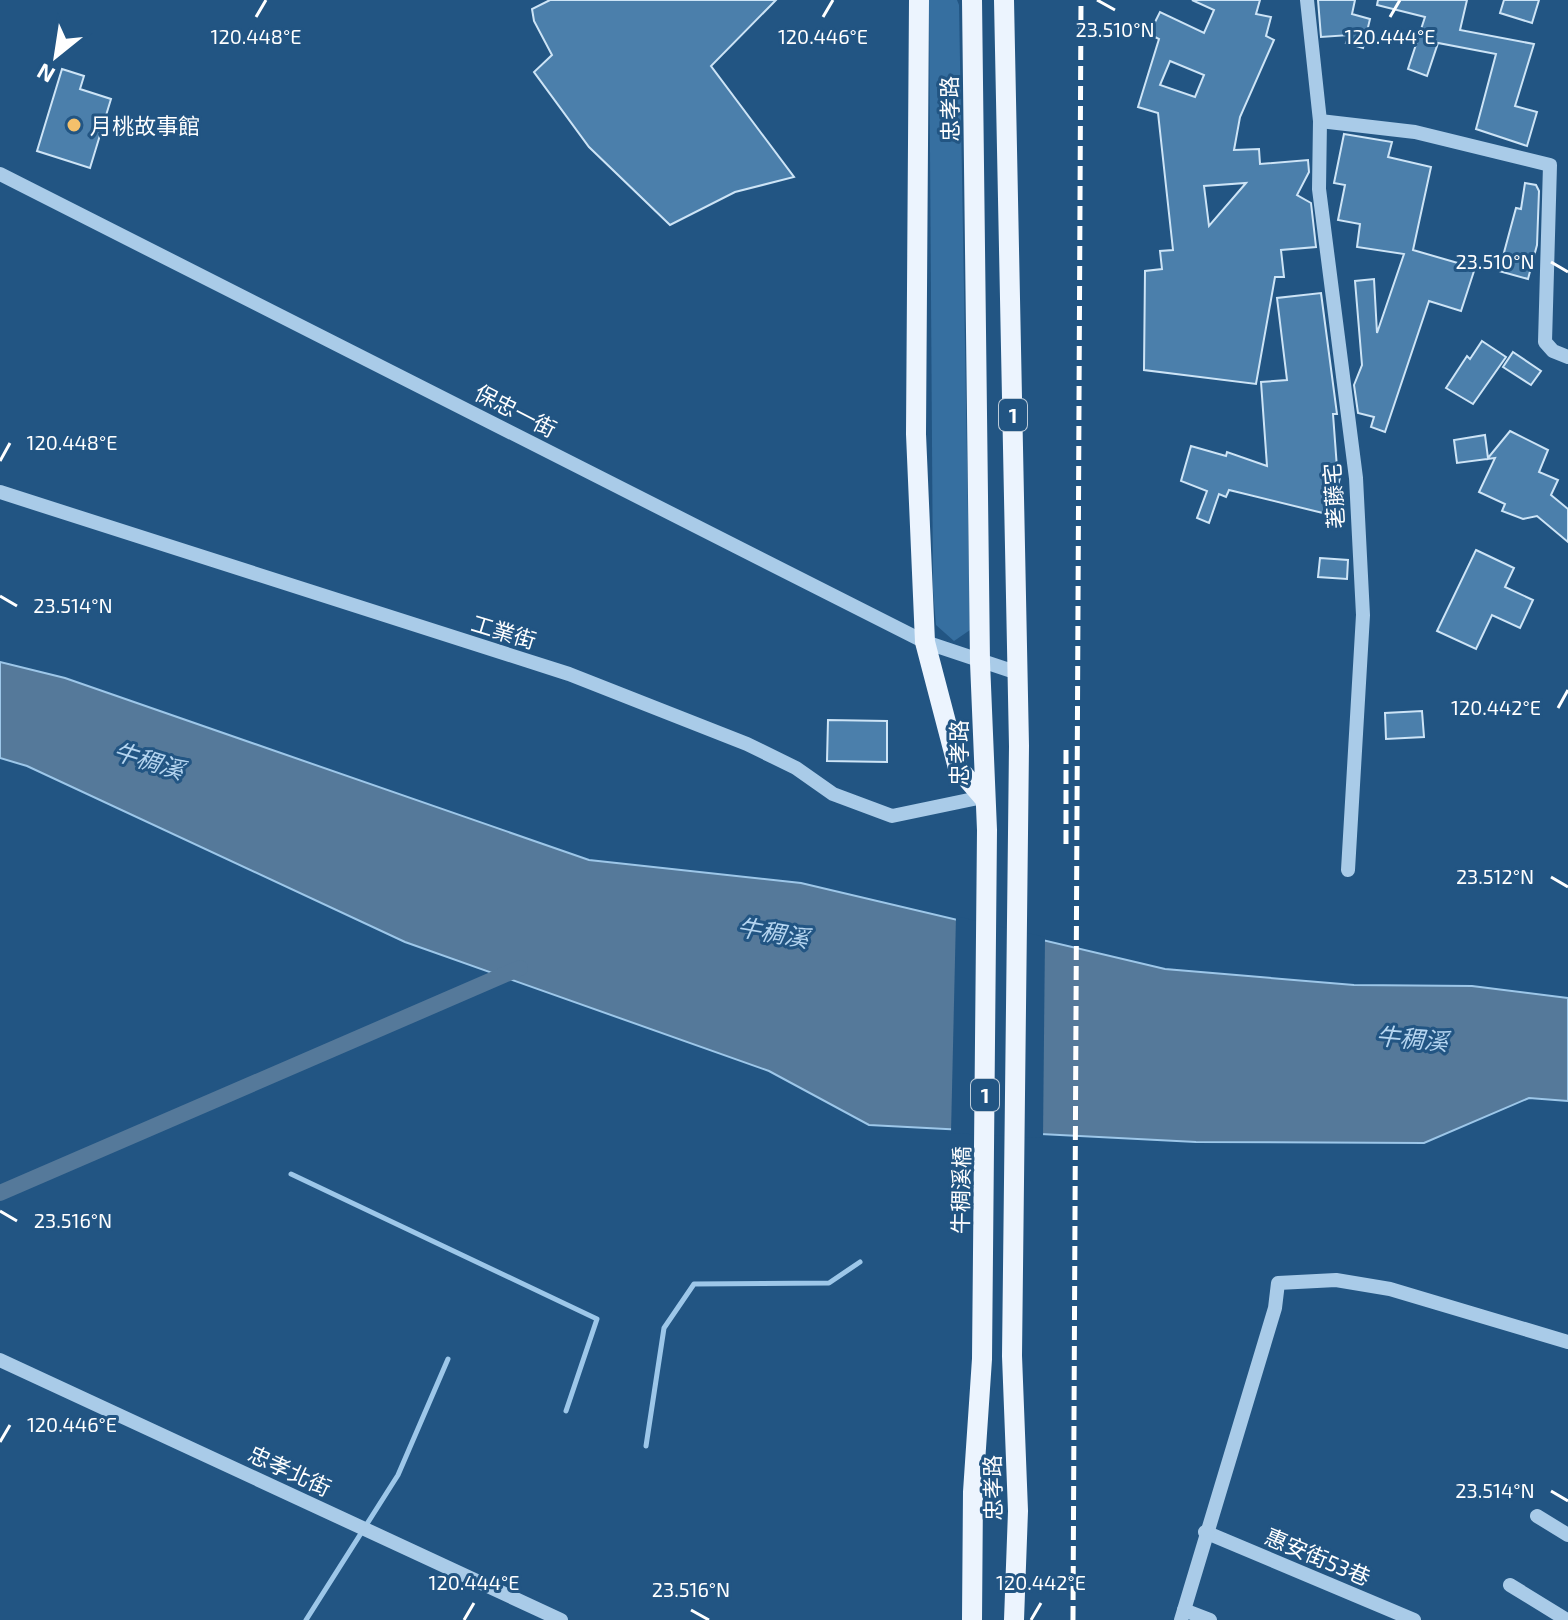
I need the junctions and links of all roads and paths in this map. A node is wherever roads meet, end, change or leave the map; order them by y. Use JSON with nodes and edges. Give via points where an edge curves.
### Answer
{"nodes":[{"id":1,"x":919,"y":0,"type":"edge"},
{"id":2,"x":972,"y":0,"type":"edge"},
{"id":3,"x":1004,"y":0,"type":"edge"},
{"id":4,"x":1307,"y":0,"type":"edge"},
{"id":5,"x":1320,"y":121,"type":"junction"},
{"id":6,"x":0,"y":174,"type":"edge"},
{"id":7,"x":1568,"y":357,"type":"edge"},
{"id":8,"x":0,"y":492,"type":"edge"},
{"id":9,"x":925,"y":642,"type":"junction"},
{"id":10,"x":980,"y":662,"type":"junction"},
{"id":11,"x":1018,"y":673,"type":"junction"},
{"id":12,"x":983,"y":797,"type":"junction"},
{"id":13,"x":1348,"y":870,"type":"dead end"},
{"id":14,"x":1568,"y":1342,"type":"edge"},
{"id":15,"x":982,"y":1359,"type":"joint"},
{"id":16,"x":0,"y":1360,"type":"edge"},
{"id":17,"x":1537,"y":1516,"type":"dead end"},
{"id":18,"x":1205,"y":1532,"type":"junction"},
{"id":19,"x":1568,"y":1535,"type":"edge"},
{"id":20,"x":1510,"y":1585,"type":"dead end"},
{"id":21,"x":1182,"y":1615,"type":"edge"},
{"id":22,"x":561,"y":1620,"type":"edge"},
{"id":23,"x":972,"y":1620,"type":"edge"},
{"id":24,"x":1014,"y":1620,"type":"edge"},
{"id":25,"x":1210,"y":1620,"type":"edge"},
{"id":26,"x":1414,"y":1620,"type":"edge"},
{"id":27,"x":1567,"y":1620,"type":"edge"}],
"edges":[{"from":1,"to":9,"type":"main road","name":"忠孝路","via":[[916,434]]},
{"from":2,"to":10,"type":"main road","name":"忠孝路","number":"1"},
{"from":3,"to":11,"type":"main road","number":"1"},
{"from":4,"to":5,"type":"street","name":"荖藤宅"},
{"from":5,"to":7,"type":"street","via":[[1415,132],[1550,165],[1545,342]]},
{"from":5,"to":13,"type":"street","name":"荖藤宅","via":[[1319,189],[1356,478],[1363,615]]},
{"from":6,"to":9,"type":"street","name":"保忠一街"},
{"from":8,"to":12,"type":"street","name":"工業街","via":[[569,674],[747,744],[833,794],[892,816]]},
{"from":9,"to":10,"type":"street","name":"保忠一街"},
{"from":9,"to":12,"type":"main road","name":"忠孝路","via":[[958,768]]},
{"from":10,"to":11,"type":"street","name":"保忠一街"},
{"from":10,"to":12,"type":"main road","name":"忠孝路","number":"1"},
{"from":11,"to":24,"type":"main road","name":"忠孝路","number":"1"},
{"from":12,"to":15,"type":"main road","name":"牛稠溪橋","number":"1","via":[[987,830]]},
{"from":14,"to":18,"type":"street","via":[[1390,1289],[1336,1280],[1278,1283],[1275,1308]]},
{"from":15,"to":23,"type":"main road","name":"忠孝路","number":"1"},
{"from":16,"to":22,"type":"street","name":"忠孝北街"},
{"from":17,"to":19,"type":"street"},
{"from":18,"to":21,"type":"street"},
{"from":18,"to":26,"type":"street","name":"惠安街53巷"},
{"from":20,"to":27,"type":"street"},
{"from":21,"to":25,"type":"street"}]}
